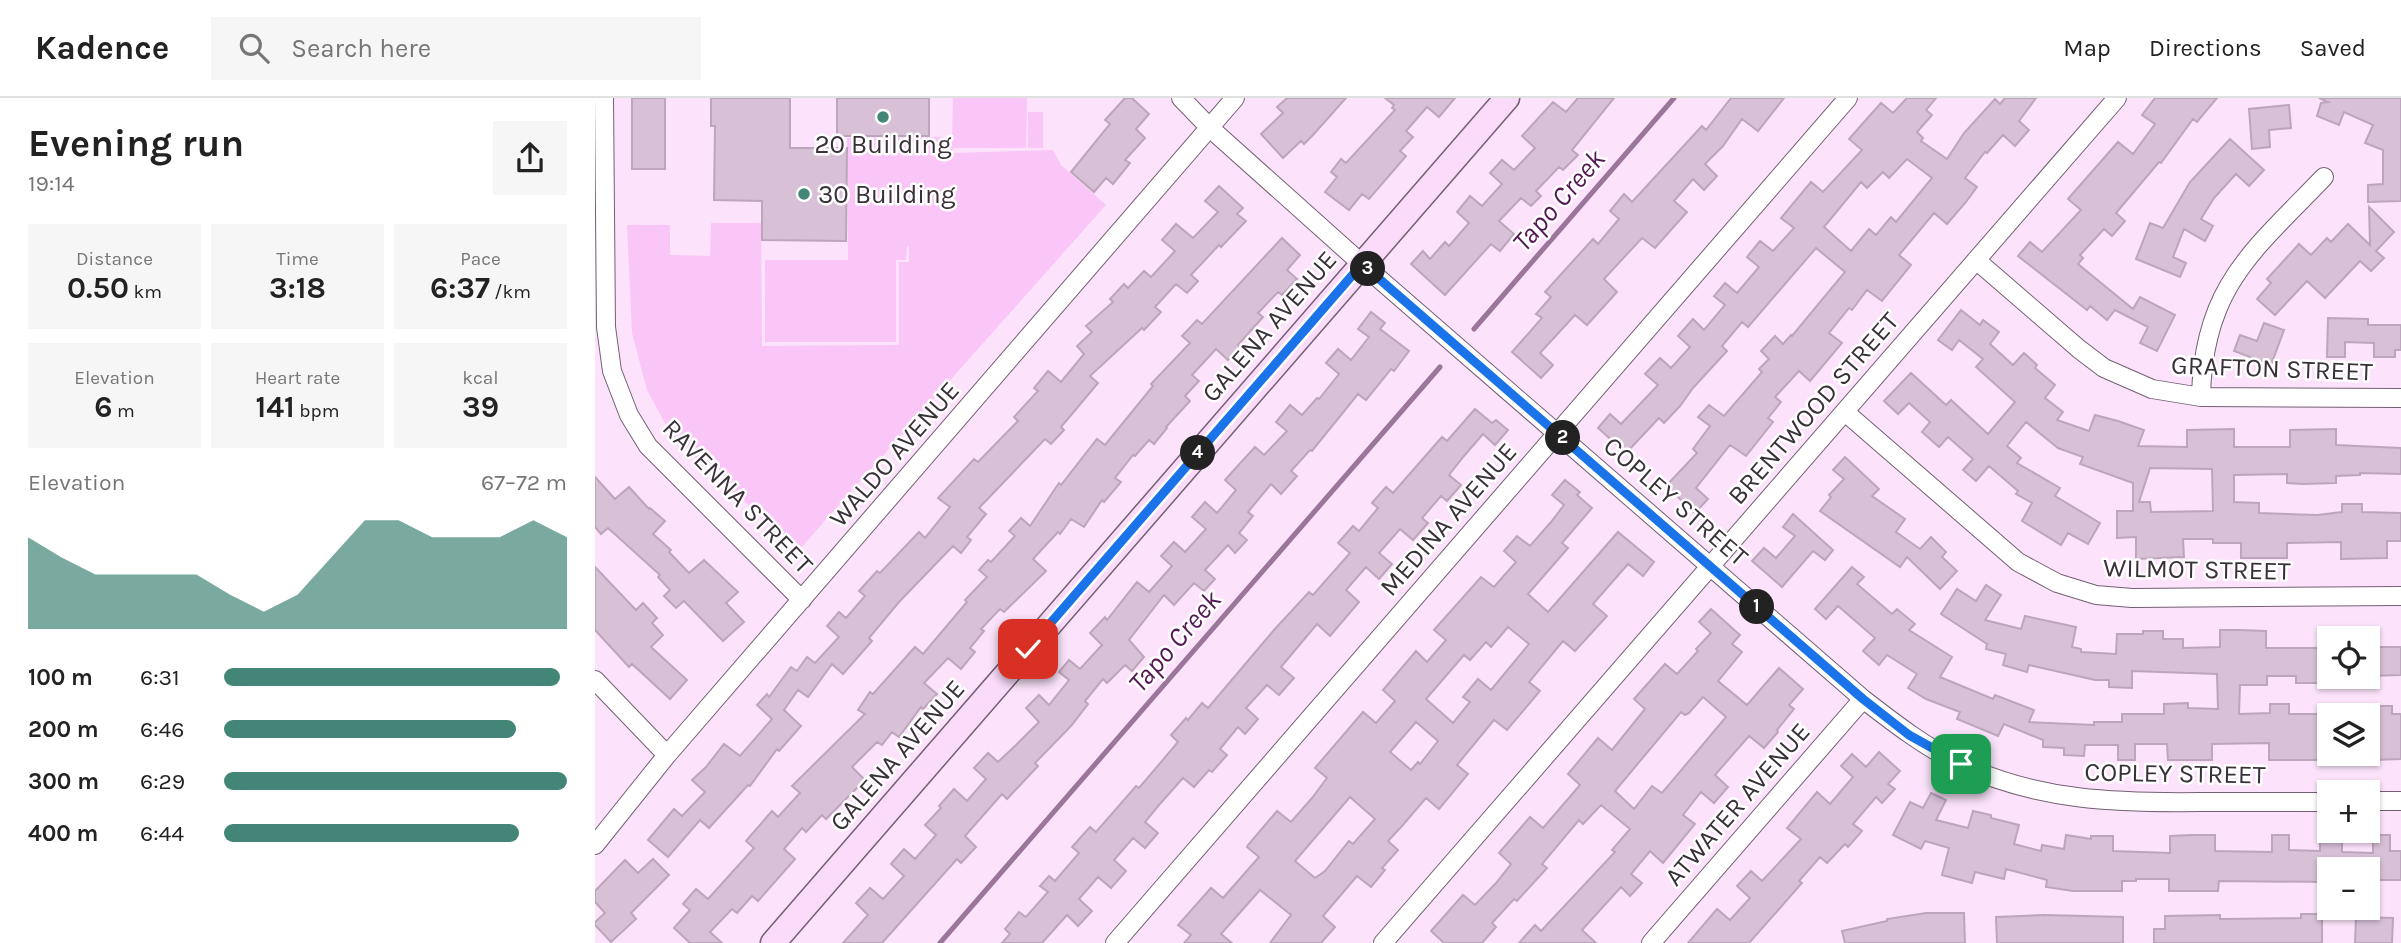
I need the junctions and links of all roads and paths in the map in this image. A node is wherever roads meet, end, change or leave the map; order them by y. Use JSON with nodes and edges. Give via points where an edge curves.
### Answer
{"nodes":[{"id":1,"x":604,"y":98,"type":"edge"},
{"id":2,"x":1181,"y":98,"type":"edge"},
{"id":3,"x":1235,"y":98,"type":"edge"},
{"id":4,"x":1507,"y":98,"type":"edge"},
{"id":5,"x":1848,"y":98,"type":"edge"},
{"id":6,"x":2117,"y":98,"type":"edge"},
{"id":7,"x":1210,"y":128,"type":"junction"},
{"id":8,"x":2324,"y":177,"type":"dead end"},
{"id":9,"x":1976,"y":260,"type":"junction"},
{"id":10,"x":1362,"y":264,"type":"junction"},
{"id":11,"x":2201,"y":397,"type":"junction"},
{"id":12,"x":2401,"y":398,"type":"edge"},
{"id":13,"x":1845,"y":412,"type":"junction"},
{"id":14,"x":1557,"y":433,"type":"junction"},
{"id":15,"x":1710,"y":566,"type":"junction"},
{"id":16,"x":2401,"y":597,"type":"edge"},
{"id":17,"x":802,"y":600,"type":"junction"},
{"id":18,"x":595,"y":680,"type":"edge"},
{"id":19,"x":1863,"y":699,"type":"junction"},
{"id":20,"x":667,"y":755,"type":"junction"},
{"id":21,"x":2380,"y":801,"type":"edge"},
{"id":22,"x":2401,"y":801,"type":"edge"},
{"id":23,"x":2317,"y":802,"type":"edge"},
{"id":24,"x":595,"y":845,"type":"edge"},
{"id":25,"x":773,"y":943,"type":"edge"},
{"id":26,"x":1115,"y":943,"type":"edge"},
{"id":27,"x":1383,"y":943,"type":"edge"},
{"id":28,"x":1651,"y":943,"type":"edge"}],
"edges":[{"from":1,"to":17,"type":"street","name":"RAVENNA STREET","via":[[606,327],[612,371],[629,415],[648,446]]},
{"from":2,"to":7,"type":"street","name":"COPLEY STREET"},
{"from":3,"to":7,"type":"street","name":"WALDO AVENUE"},
{"from":4,"to":10,"type":"street","name":"GALENA AVENUE"},
{"from":5,"to":14,"type":"street","name":"MEDINA AVENUE"},
{"from":6,"to":9,"type":"street","name":"BRENTWOOD STREET"},
{"from":7,"to":10,"type":"street","name":"COPLEY STREET"},
{"from":7,"to":17,"type":"street","name":"WALDO AVENUE"},
{"from":8,"to":11,"type":"street","via":[[2252,252],[2226,288],[2206,340]]},
{"from":9,"to":11,"type":"street","name":"GRAFTON STREET","via":[[2104,368],[2152,389]]},
{"from":9,"to":13,"type":"street","name":"BRENTWOOD STREET"},
{"from":10,"to":14,"type":"street","name":"COPLEY STREET"},
{"from":10,"to":25,"type":"street","name":"GALENA AVENUE"},
{"from":11,"to":12,"type":"street","name":"GRAFTON STREET"},
{"from":13,"to":15,"type":"street","name":"BRENTWOOD STREET"},
{"from":13,"to":16,"type":"street","name":"WILMOT STREET","via":[[2018,562],[2057,583],[2096,595],[2132,598]]},
{"from":14,"to":15,"type":"street","name":"COPLEY STREET"},
{"from":14,"to":26,"type":"street","name":"MEDINA AVENUE"},
{"from":15,"to":19,"type":"street","name":"COPLEY STREET"},
{"from":15,"to":27,"type":"street","name":"BRENTWOOD STREET"},
{"from":17,"to":20,"type":"street","name":"WALDO AVENUE"},
{"from":18,"to":20,"type":"street"},
{"from":19,"to":23,"type":"street","name":"COPLEY STREET","via":[[1909,735],[1961,764],[2020,787],[2129,803]]},
{"from":19,"to":28,"type":"street","name":"ATWATER AVENUE"},
{"from":20,"to":24,"type":"street","name":"WALDO AVENUE"},
{"from":21,"to":22,"type":"street"}]}
